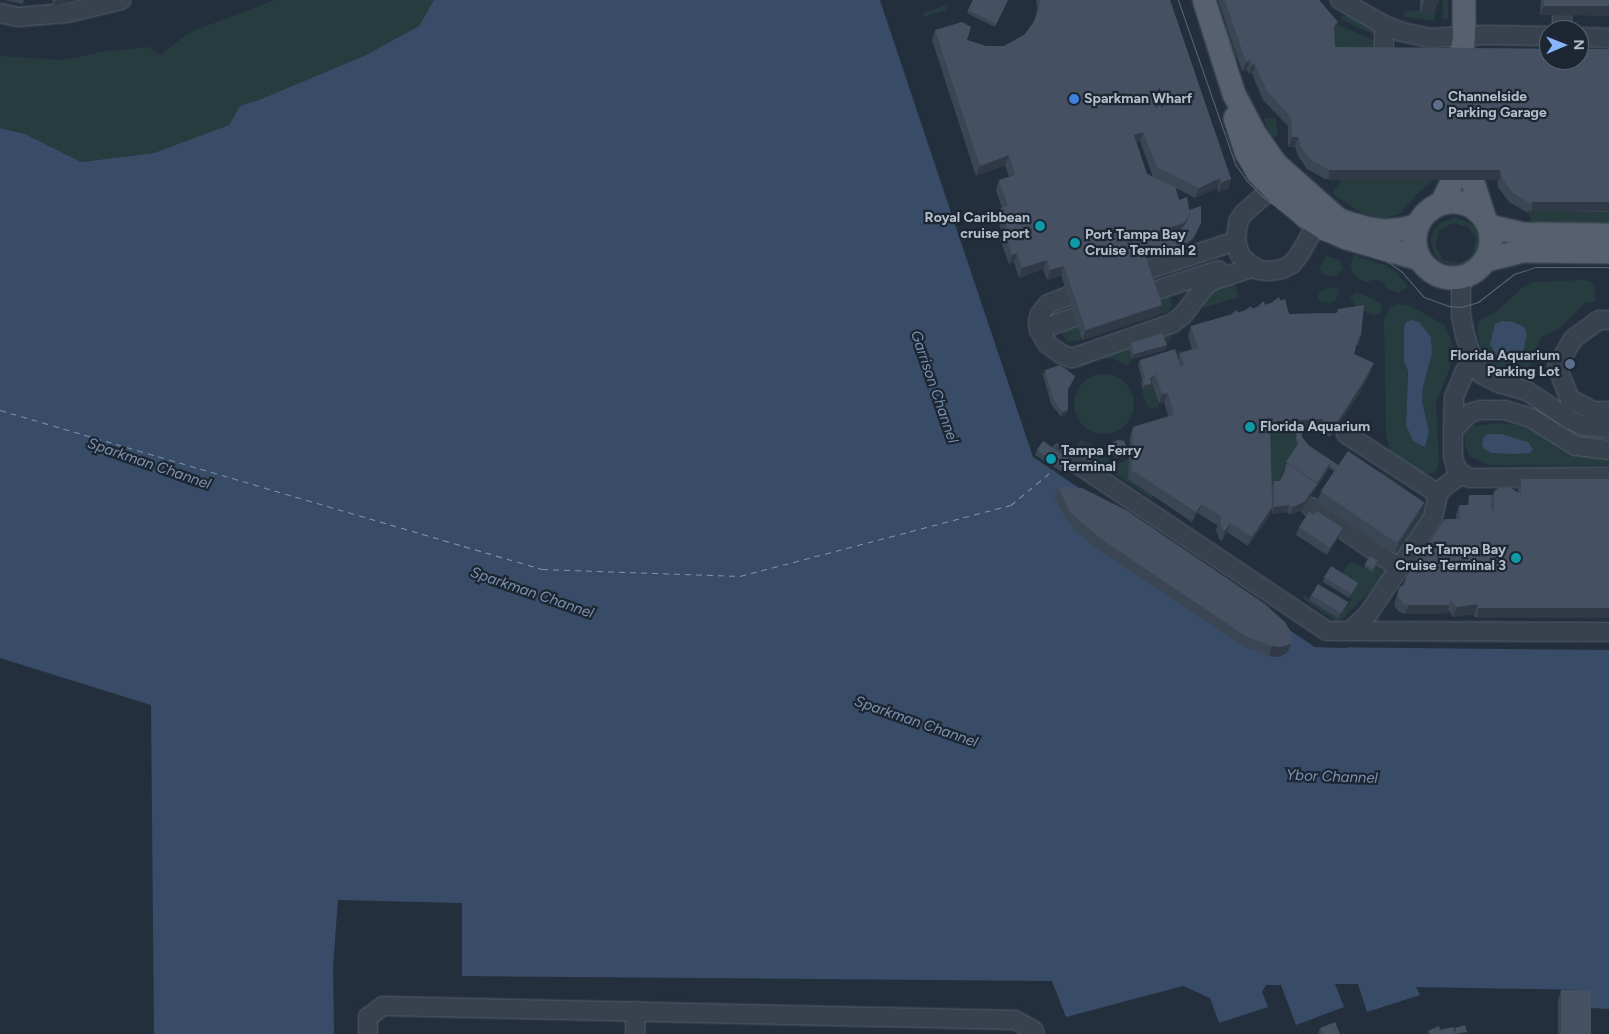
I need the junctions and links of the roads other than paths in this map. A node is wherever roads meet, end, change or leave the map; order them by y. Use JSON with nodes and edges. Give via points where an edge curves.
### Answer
{"nodes":[{"id":1,"x":121,"y":0,"type":"edge"},
{"id":2,"x":1204,"y":0,"type":"edge"},
{"id":3,"x":1464,"y":0,"type":"edge"},
{"id":4,"x":1332,"y":1,"type":"edge"},
{"id":5,"x":40,"y":8,"type":"edge"},
{"id":6,"x":0,"y":13,"type":"edge"},
{"id":7,"x":1384,"y":25,"type":"junction"},
{"id":8,"x":1539,"y":34,"type":"edge"},
{"id":9,"x":1589,"y":37,"type":"edge"},
{"id":10,"x":1609,"y":38,"type":"edge"},
{"id":11,"x":1463,"y":48,"type":"junction"},
{"id":12,"x":1384,"y":57,"type":"edge"},
{"id":13,"x":1279,"y":182,"type":"junction"},
{"id":14,"x":1442,"y":203,"type":"junction"},
{"id":15,"x":1487,"y":222,"type":"junction"},
{"id":16,"x":1317,"y":224,"type":"junction"},
{"id":17,"x":1418,"y":225,"type":"junction"},
{"id":18,"x":1609,"y":234,"type":"edge"},
{"id":19,"x":1609,"y":252,"type":"edge"},
{"id":20,"x":1243,"y":254,"type":"junction"},
{"id":21,"x":1419,"y":259,"type":"junction"},
{"id":22,"x":1487,"y":260,"type":"junction"},
{"id":23,"x":1460,"y":279,"type":"junction"},
{"id":24,"x":1147,"y":282,"type":"edge"},
{"id":25,"x":1071,"y":307,"type":"dead end"},
{"id":26,"x":1609,"y":320,"type":"edge"},
{"id":27,"x":1474,"y":362,"type":"junction"},
{"id":28,"x":1609,"y":411,"type":"edge"},
{"id":29,"x":1609,"y":428,"type":"edge"},
{"id":30,"x":1453,"y":430,"type":"junction"},
{"id":31,"x":1346,"y":434,"type":"dead end"},
{"id":32,"x":1609,"y":450,"type":"edge"},
{"id":33,"x":1061,"y":453,"type":"edge"},
{"id":34,"x":1462,"y":474,"type":"junction"},
{"id":35,"x":1609,"y":477,"type":"edge"},
{"id":36,"x":1438,"y":494,"type":"junction"},
{"id":37,"x":1311,"y":507,"type":"dead end"},
{"id":38,"x":1399,"y":568,"type":"junction"},
{"id":39,"x":1350,"y":630,"type":"junction"},
{"id":40,"x":1609,"y":632,"type":"edge"},
{"id":41,"x":636,"y":1011,"type":"junction"},
{"id":42,"x":368,"y":1034,"type":"edge"},
{"id":43,"x":635,"y":1034,"type":"edge"},
{"id":44,"x":1035,"y":1034,"type":"edge"}],
"edges":[{"from":1,"to":5,"type":"street","via":[[67,13]]},
{"from":2,"to":13,"type":"main road","via":[[1234,94],[1232,110],[1246,152],[1258,173]]},
{"from":3,"to":11,"type":"main road"},
{"from":4,"to":7,"type":"street"},
{"from":5,"to":6,"type":"street","via":[[18,17]]},
{"from":7,"to":11,"type":"street"},
{"from":7,"to":12,"type":"street"},
{"from":8,"to":11,"type":"street","via":[[1484,35]]},
{"from":9,"to":10,"type":"street"},
{"from":13,"to":16,"type":"main road"},
{"from":13,"to":17,"type":"main road","via":[[1338,219],[1370,230],[1404,229]]},
{"from":13,"to":20,"type":"street","via":[[1238,222]]},
{"from":14,"to":15,"type":"main road","via":[[1465,204],[1476,209]]},
{"from":14,"to":15,"type":"main road","via":[[1462,179]]},
{"from":14,"to":17,"type":"main road","via":[[1428,212]]},
{"from":15,"to":18,"type":"main road","via":[[1523,234]]},
{"from":15,"to":22,"type":"main road","via":[[1491,249]]},
{"from":16,"to":20,"type":"street","via":[[1300,255],[1282,269],[1270,271]]},
{"from":16,"to":21,"type":"main road","via":[[1346,238]]},
{"from":17,"to":21,"type":"main road","via":[[1415,248]]},
{"from":19,"to":22,"type":"main road","via":[[1522,251]]},
{"from":20,"to":24,"type":"street"},
{"from":20,"to":25,"type":"street","via":[[1203,288],[1173,324],[1076,357],[1064,355],[1047,344],[1039,322],[1048,304]]},
{"from":21,"to":23,"type":"main road","via":[[1441,277]]},
{"from":22,"to":23,"type":"main road","via":[[1471,275]]},
{"from":23,"to":27,"type":"street","via":[[1461,315]]},
{"from":26,"to":28,"type":"street","via":[[1600,320],[1573,339],[1557,367],[1570,399],[1594,411]]},
{"from":27,"to":29,"type":"street","via":[[1487,379],[1526,391],[1570,420],[1584,426]]},
{"from":27,"to":30,"type":"street","via":[[1466,369],[1454,397]]},
{"from":30,"to":32,"type":"street","via":[[1470,413],[1504,410],[1531,418],[1576,446]]},
{"from":30,"to":34,"type":"street","via":[[1453,456]]},
{"from":31,"to":36,"type":"street"},
{"from":33,"to":39,"type":"street","via":[[1327,631]]},
{"from":34,"to":35,"type":"street","via":[[1477,479]]},
{"from":34,"to":36,"type":"street"},
{"from":36,"to":38,"type":"street","via":[[1433,518]]},
{"from":37,"to":38,"type":"street"},
{"from":38,"to":39,"type":"street","via":[[1368,614]]},
{"from":39,"to":40,"type":"street"},
{"from":41,"to":42,"type":"street","via":[[383,1006],[368,1017]]},
{"from":41,"to":43,"type":"street"},
{"from":41,"to":44,"type":"street","via":[[1015,1020]]}]}
